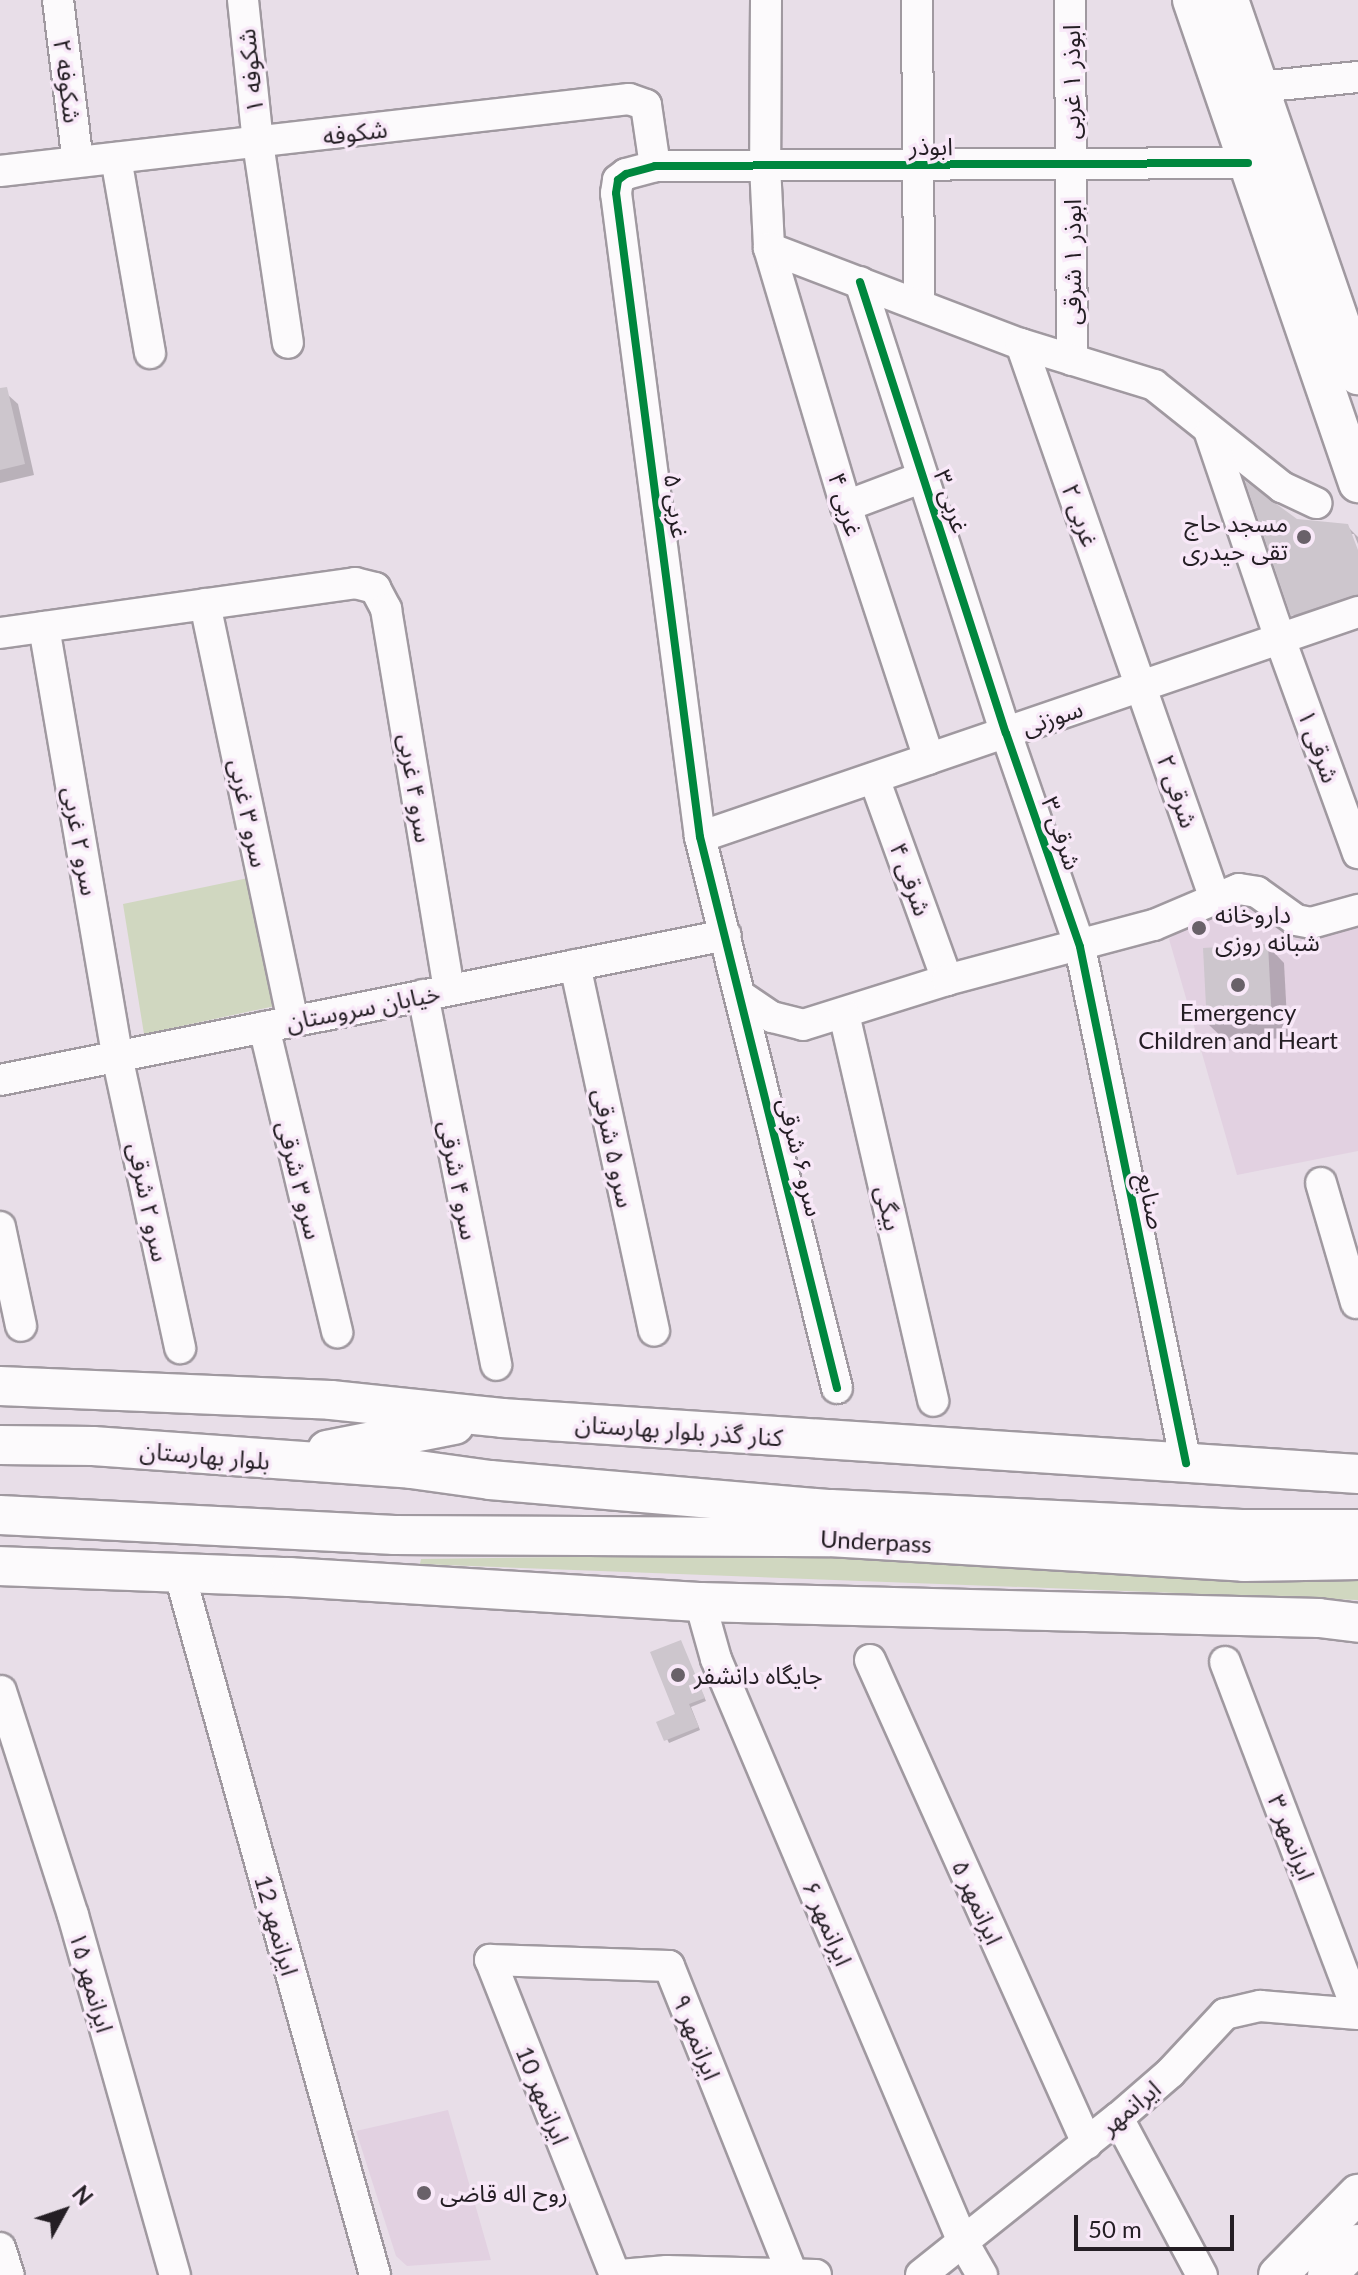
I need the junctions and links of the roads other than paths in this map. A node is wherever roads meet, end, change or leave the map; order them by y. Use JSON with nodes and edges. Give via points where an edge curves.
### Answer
{"nodes":[{"id":1,"x":58,"y":0,"type":"edge"},
{"id":2,"x":243,"y":0,"type":"edge"},
{"id":3,"x":766,"y":0,"type":"edge"},
{"id":4,"x":917,"y":0,"type":"edge"},
{"id":5,"x":1070,"y":0,"type":"edge"},
{"id":6,"x":1192,"y":0,"type":"edge"},
{"id":7,"x":1229,"y":0,"type":"edge"},
{"id":8,"x":1358,"y":77,"type":"edge"},
{"id":9,"x":1259,"y":87,"type":"junction"},
{"id":10,"x":258,"y":143,"type":"junction"},
{"id":11,"x":116,"y":158,"type":"junction"},
{"id":12,"x":78,"y":162,"type":"junction"},
{"id":13,"x":1248,"y":163,"type":"junction"},
{"id":14,"x":1071,"y":164,"type":"junction"},
{"id":15,"x":765,"y":165,"type":"junction"},
{"id":16,"x":655,"y":166,"type":"junction"},
{"id":17,"x":919,"y":166,"type":"junction"},
{"id":18,"x":0,"y":171,"type":"edge"},
{"id":19,"x":618,"y":180,"type":"joint"},
{"id":20,"x":769,"y":248,"type":"junction"},
{"id":21,"x":860,"y":282,"type":"junction"},
{"id":22,"x":919,"y":305,"type":"junction"},
{"id":23,"x":288,"y":343,"type":"dead end"},
{"id":24,"x":1021,"y":344,"type":"junction"},
{"id":25,"x":150,"y":353,"type":"dead end"},
{"id":26,"x":1340,"y":358,"type":"edge"},
{"id":27,"x":1072,"y":360,"type":"junction"},
{"id":28,"x":1210,"y":433,"type":"junction"},
{"id":29,"x":923,"y":477,"type":"junction"},
{"id":30,"x":1358,"y":483,"type":"edge"},
{"id":31,"x":1317,"y":503,"type":"dead end"},
{"id":32,"x":846,"y":506,"type":"junction"},
{"id":33,"x":205,"y":604,"type":"junction"},
{"id":34,"x":1358,"y":612,"type":"edge"},
{"id":35,"x":44,"y":627,"type":"junction"},
{"id":36,"x":0,"y":633,"type":"edge"},
{"id":37,"x":1280,"y":639,"type":"junction"},
{"id":38,"x":1141,"y":687,"type":"junction"},
{"id":39,"x":1006,"y":733,"type":"junction"},
{"id":40,"x":929,"y":759,"type":"junction"},
{"id":41,"x":874,"y":778,"type":"junction"},
{"id":42,"x":700,"y":837,"type":"junction"},
{"id":43,"x":1358,"y":853,"type":"edge"},
{"id":44,"x":1214,"y":896,"type":"junction"},
{"id":45,"x":1358,"y":910,"type":"edge"},
{"id":46,"x":726,"y":935,"type":"junction"},
{"id":47,"x":1080,"y":947,"type":"junction"},
{"id":48,"x":575,"y":965,"type":"junction"},
{"id":49,"x":947,"y":980,"type":"junction"},
{"id":50,"x":436,"y":993,"type":"junction"},
{"id":51,"x":742,"y":997,"type":"junction"},
{"id":52,"x":844,"y":1014,"type":"junction"},
{"id":53,"x":293,"y":1021,"type":"junction"},
{"id":54,"x":264,"y":1027,"type":"junction"},
{"id":55,"x":117,"y":1056,"type":"junction"},
{"id":56,"x":0,"y":1080,"type":"edge"},
{"id":57,"x":1321,"y":1183,"type":"dead end"},
{"id":58,"x":0,"y":1227,"type":"edge"},
{"id":59,"x":1350,"y":1243,"type":"edge"},
{"id":60,"x":1356,"y":1303,"type":"edge"},
{"id":61,"x":21,"y":1326,"type":"dead end"},
{"id":62,"x":654,"y":1331,"type":"dead end"},
{"id":63,"x":337,"y":1332,"type":"dead end"},
{"id":64,"x":180,"y":1348,"type":"dead end"},
{"id":65,"x":496,"y":1365,"type":"dead end"},
{"id":66,"x":0,"y":1386,"type":"edge"},
{"id":67,"x":837,"y":1388,"type":"dead end"},
{"id":68,"x":933,"y":1401,"type":"dead end"},
{"id":69,"x":493,"y":1418,"type":"junction"},
{"id":70,"x":0,"y":1445,"type":"edge"},
{"id":71,"x":269,"y":1461,"type":"junction"},
{"id":72,"x":1186,"y":1463,"type":"junction"},
{"id":73,"x":411,"y":1469,"type":"joint"},
{"id":74,"x":1358,"y":1474,"type":"edge"},
{"id":75,"x":0,"y":1515,"type":"edge"},
{"id":76,"x":181,"y":1523,"type":"junction"},
{"id":77,"x":292,"y":1528,"type":"junction"},
{"id":78,"x":1358,"y":1529,"type":"edge"},
{"id":79,"x":1358,"y":1560,"type":"edge"},
{"id":80,"x":0,"y":1566,"type":"edge"},
{"id":81,"x":180,"y":1575,"type":"junction"},
{"id":82,"x":470,"y":1588,"type":"junction"},
{"id":83,"x":700,"y":1602,"type":"junction"},
{"id":84,"x":1358,"y":1623,"type":"edge"},
{"id":85,"x":870,"y":1660,"type":"dead end"},
{"id":86,"x":1225,"y":1662,"type":"dead end"},
{"id":87,"x":1,"y":1691,"type":"edge"},
{"id":88,"x":490,"y":1960,"type":"joint"},
{"id":89,"x":1358,"y":2013,"type":"edge"},
{"id":90,"x":1118,"y":2118,"type":"junction"},
{"id":91,"x":1087,"y":2143,"type":"junction"},
{"id":92,"x":1358,"y":2194,"type":"edge"},
{"id":93,"x":963,"y":2242,"type":"junction"},
{"id":94,"x":1358,"y":2244,"type":"edge"},
{"id":95,"x":0,"y":2248,"type":"edge"},
{"id":96,"x":667,"y":2273,"type":"edge"},
{"id":97,"x":792,"y":2274,"type":"edge"},
{"id":98,"x":9,"y":2275,"type":"edge"},
{"id":99,"x":175,"y":2275,"type":"edge"},
{"id":100,"x":375,"y":2275,"type":"edge"},
{"id":101,"x":617,"y":2275,"type":"edge"},
{"id":102,"x":816,"y":2275,"type":"edge"},
{"id":103,"x":921,"y":2275,"type":"edge"},
{"id":104,"x":982,"y":2275,"type":"edge"},
{"id":105,"x":1202,"y":2275,"type":"edge"},
{"id":106,"x":1278,"y":2275,"type":"edge"},
{"id":107,"x":1327,"y":2275,"type":"edge"}],
"edges":[{"from":1,"to":12,"type":"street","name":"شکوفه ۲"},
{"from":2,"to":10,"type":"street","name":"شکوفه ۱"},
{"from":3,"to":15,"type":"street","name":"غربی ۴"},
{"from":4,"to":17,"type":"street"},
{"from":5,"to":14,"type":"street","name":"ابوذر ۱ غربی"},
{"from":6,"to":13,"type":"main road"},
{"from":7,"to":9,"type":"main road"},
{"from":8,"to":9,"type":"street"},
{"from":9,"to":26,"type":"main road"},
{"from":10,"to":11,"type":"street","name":"شکوفه"},
{"from":10,"to":16,"type":"street","name":"شکوفه","via":[[629,99],[646,105]]},
{"from":10,"to":23,"type":"street","name":"شکوفه ۱"},
{"from":11,"to":12,"type":"street","name":"شکوفه"},
{"from":11,"to":25,"type":"street"},
{"from":12,"to":18,"type":"street","name":"شکوفه"},
{"from":13,"to":14,"type":"street","name":"ابوذر"},
{"from":13,"to":26,"type":"main road"},
{"from":14,"to":17,"type":"street","name":"ابوذر"},
{"from":14,"to":27,"type":"street","name":"ابوذر ۱ شرقی"},
{"from":15,"to":16,"type":"street","name":"ابوذر"},
{"from":15,"to":17,"type":"street","name":"ابوذر"},
{"from":15,"to":20,"type":"street","name":"غربی ۴"},
{"from":16,"to":19,"type":"street","name":"ابوذر"},
{"from":17,"to":22,"type":"street"},
{"from":19,"to":42,"type":"street","name":"غربی ۵"},
{"from":20,"to":21,"type":"street"},
{"from":20,"to":32,"type":"street","name":"غربی ۴"},
{"from":21,"to":22,"type":"street"},
{"from":21,"to":29,"type":"street","name":"غربی ۳"},
{"from":22,"to":24,"type":"street"},
{"from":24,"to":27,"type":"street"},
{"from":24,"to":38,"type":"street","name":"غربی ۲"},
{"from":26,"to":30,"type":"main road"},
{"from":27,"to":28,"type":"street","via":[[1154,385]]},
{"from":28,"to":31,"type":"street","via":[[1282,487]]},
{"from":28,"to":37,"type":"street","name":"شرقی ۱"},
{"from":29,"to":32,"type":"street"},
{"from":29,"to":39,"type":"street","name":"غربی ۳"},
{"from":32,"to":40,"type":"street","name":"غربی ۴"},
{"from":33,"to":35,"type":"street"},
{"from":33,"to":50,"type":"street","name":"سرو ۴ غربی","via":[[355,583],[375,588],[386,609]]},
{"from":33,"to":53,"type":"street","name":"سرو ۳ غربی"},
{"from":34,"to":37,"type":"street","name":"سوزنی"},
{"from":35,"to":36,"type":"street"},
{"from":35,"to":55,"type":"street","name":"سرو ۲ غربی"},
{"from":37,"to":38,"type":"street","name":"سوزنی"},
{"from":37,"to":43,"type":"street","name":"شرقی ۱"},
{"from":38,"to":39,"type":"street","name":"سوزنی"},
{"from":38,"to":44,"type":"street","name":"شرقی ۲"},
{"from":39,"to":40,"type":"street","name":"سوزنی"},
{"from":39,"to":47,"type":"street","name":"شرقی ۳"},
{"from":40,"to":41,"type":"street","name":"سوزنی"},
{"from":41,"to":42,"type":"street","name":"سوزنی"},
{"from":41,"to":49,"type":"street","name":"شرقی ۴"},
{"from":42,"to":46,"type":"street","name":"غربی ۵"},
{"from":44,"to":45,"type":"street","via":[[1249,889],[1296,920],[1311,923]]},
{"from":44,"to":47,"type":"street","via":[[1154,925]]},
{"from":46,"to":48,"type":"street","name":"خیابان سروستان"},
{"from":46,"to":51,"type":"street","name":"سرو ۶ شرقی"},
{"from":47,"to":49,"type":"street"},
{"from":47,"to":72,"type":"street","name":"صنایع"},
{"from":48,"to":50,"type":"street","name":"خیابان سروستان"},
{"from":48,"to":62,"type":"street","name":"سرو ۵ شرقی"},
{"from":49,"to":52,"type":"street"},
{"from":50,"to":53,"type":"street","name":"خیابان سروستان"},
{"from":50,"to":65,"type":"street","name":"سرو ۴ شرقی"},
{"from":51,"to":52,"type":"street","via":[[772,1017],[803,1025]]},
{"from":51,"to":67,"type":"street","name":"سرو ۶ شرقی"},
{"from":52,"to":68,"type":"street","name":"بیگی"},
{"from":53,"to":54,"type":"street","name":"خیابان سروستان"},
{"from":54,"to":55,"type":"street","name":"خیابان سروستان"},
{"from":54,"to":63,"type":"street","name":"سرو ۳ شرقی"},
{"from":55,"to":56,"type":"street","name":"خیابان سروستان"},
{"from":55,"to":64,"type":"street","name":"سرو ۲ شرقی"},
{"from":57,"to":59,"type":"street"},
{"from":58,"to":61,"type":"street"},
{"from":59,"to":60,"type":"street"},
{"from":66,"to":69,"type":"main road","name":"کنار گذر بلوار بهارستان","via":[[331,1400]]},
{"from":69,"to":71,"type":"main road"},
{"from":69,"to":72,"type":"main road","name":"کنار گذر بلوار بهارستان"},
{"from":70,"to":71,"type":"main road","name":"بلوار بهارستان","via":[[93,1446]]},
{"from":71,"to":73,"type":"main road","name":"بلوار بهارستان"},
{"from":72,"to":74,"type":"main road","name":"کنار گذر بلوار بهارستان"},
{"from":73,"to":78,"type":"main road","name":"Underpass","via":[[831,1509],[1242,1529]]},
{"from":75,"to":76,"type":"main road"},
{"from":76,"to":77,"type":"main road"},
{"from":76,"to":81,"type":"main road"},
{"from":77,"to":79,"type":"main road","name":"Underpass","via":[[394,1535],[829,1537],[1244,1562]]},
{"from":77,"to":82,"type":"main road"},
{"from":80,"to":81,"type":"main road"},
{"from":81,"to":82,"type":"main road"},
{"from":81,"to":100,"type":"street","name":"ایرانمهر 12"},
{"from":82,"to":83,"type":"main road"},
{"from":83,"to":84,"type":"main road"},
{"from":83,"to":93,"type":"street","name":"ایرانمهر ۶","via":[[716,1659]]},
{"from":85,"to":91,"type":"street","name":"ایرانمهر ۵"},
{"from":86,"to":89,"type":"street","name":"ایرانمهر ۳"},
{"from":87,"to":99,"type":"street","name":"ایرانمهر ۱۵","via":[[73,1915]]},
{"from":88,"to":97,"type":"street","name":"ایرانمهر ۹","via":[[669,1966]]},
{"from":88,"to":101,"type":"street","name":"ایرانمهر 10"},
{"from":89,"to":90,"type":"street","name":"ایرانمهر","via":[[1260,2006],[1225,2014]]},
{"from":90,"to":91,"type":"street","name":"ایرانمهر"},
{"from":90,"to":105,"type":"street"},
{"from":91,"to":93,"type":"street","name":"ایرانمهر"},
{"from":92,"to":106,"type":"main road"},
{"from":93,"to":103,"type":"street","name":"ایرانمهر"},
{"from":93,"to":104,"type":"street","name":"ایرانمهر ۶"},
{"from":94,"to":107,"type":"main road"},
{"from":95,"to":98,"type":"street"},
{"from":96,"to":97,"type":"street"},
{"from":96,"to":101,"type":"street"},
{"from":97,"to":102,"type":"street"}]}
